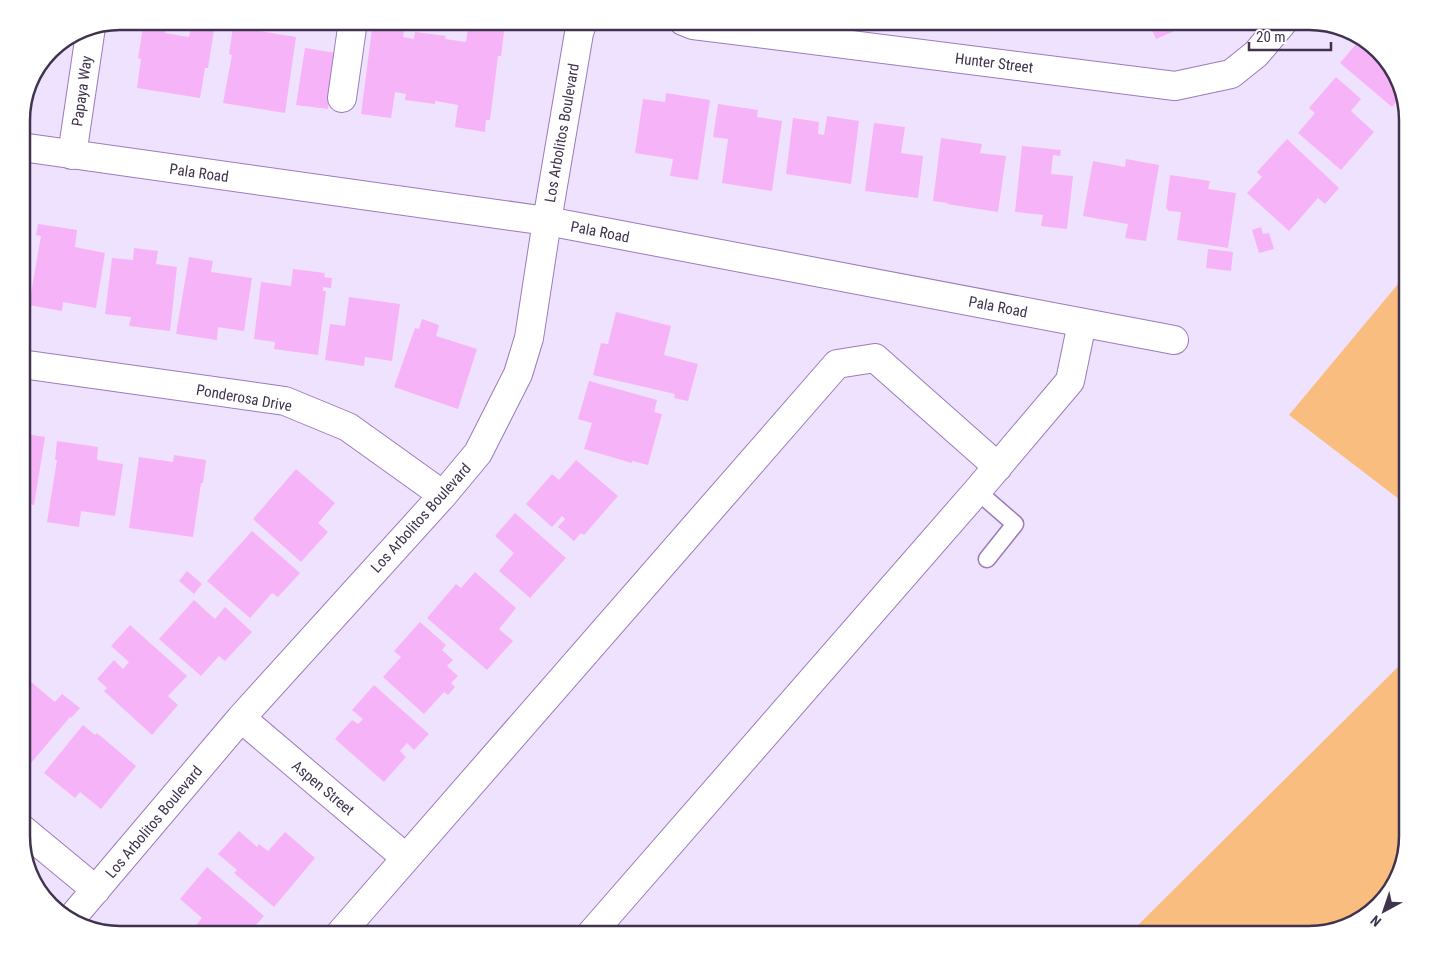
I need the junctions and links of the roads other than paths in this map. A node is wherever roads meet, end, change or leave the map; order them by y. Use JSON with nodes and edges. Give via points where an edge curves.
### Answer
{"nodes":[{"id":1,"x":353,"y":30,"type":"edge"},
{"id":2,"x":580,"y":30,"type":"edge"},
{"id":3,"x":733,"y":30,"type":"edge"},
{"id":4,"x":1276,"y":30,"type":"edge"},
{"id":5,"x":90,"y":35,"type":"edge"},
{"id":6,"x":342,"y":98,"type":"dead end"},
{"id":7,"x":30,"y":148,"type":"edge"},
{"id":8,"x":72,"y":155,"type":"junction"},
{"id":9,"x":547,"y":222,"type":"junction"},
{"id":10,"x":1082,"y":323,"type":"junction"},
{"id":11,"x":1174,"y":340,"type":"dead end"},
{"id":12,"x":30,"y":365,"type":"edge"},
{"id":13,"x":998,"y":466,"type":"junction"},
{"id":14,"x":977,"y":491,"type":"junction"},
{"id":15,"x":443,"y":495,"type":"junction"},
{"id":16,"x":987,"y":559,"type":"dead end"},
{"id":17,"x":241,"y":718,"type":"junction"},
{"id":18,"x":30,"y":835,"type":"edge"},
{"id":19,"x":406,"y":858,"type":"junction"},
{"id":20,"x":96,"y":890,"type":"junction"},
{"id":21,"x":75,"y":914,"type":"edge"},
{"id":22,"x":347,"y":926,"type":"edge"},
{"id":23,"x":598,"y":926,"type":"edge"}],
"edges":[{"from":1,"to":6,"type":"street"},
{"from":2,"to":9,"type":"street","name":"Los Arbolitos Boulevard"},
{"from":3,"to":4,"type":"street","name":"Hunter Street","via":[[1175,86],[1231,74],[1256,54]]},
{"from":5,"to":8,"type":"street","name":"Papaya Way"},
{"from":7,"to":8,"type":"street","name":"Pala Road"},
{"from":8,"to":9,"type":"street","name":"Pala Road"},
{"from":9,"to":10,"type":"street","name":"Pala Road"},
{"from":9,"to":15,"type":"street","name":"Los Arbolitos Boulevard","via":[[529,338],[518,374],[478,453]]},
{"from":10,"to":11,"type":"street","name":"Pala Road"},
{"from":10,"to":13,"type":"street","via":[[1070,381]]},
{"from":12,"to":15,"type":"street","name":"Ponderosa Drive","via":[[285,402],[348,427]]},
{"from":13,"to":14,"type":"street"},
{"from":13,"to":19,"type":"street","via":[[875,358],[837,364]]},
{"from":14,"to":16,"type":"lane","via":[[1016,524]]},
{"from":14,"to":23,"type":"street"},
{"from":15,"to":17,"type":"street","name":"Los Arbolitos Boulevard"},
{"from":17,"to":19,"type":"street","name":"Aspen Street"},
{"from":17,"to":20,"type":"street","name":"Los Arbolitos Boulevard"},
{"from":18,"to":20,"type":"street"},
{"from":19,"to":22,"type":"street"},
{"from":20,"to":21,"type":"street","name":"Los Arbolitos Boulevard"}]}
